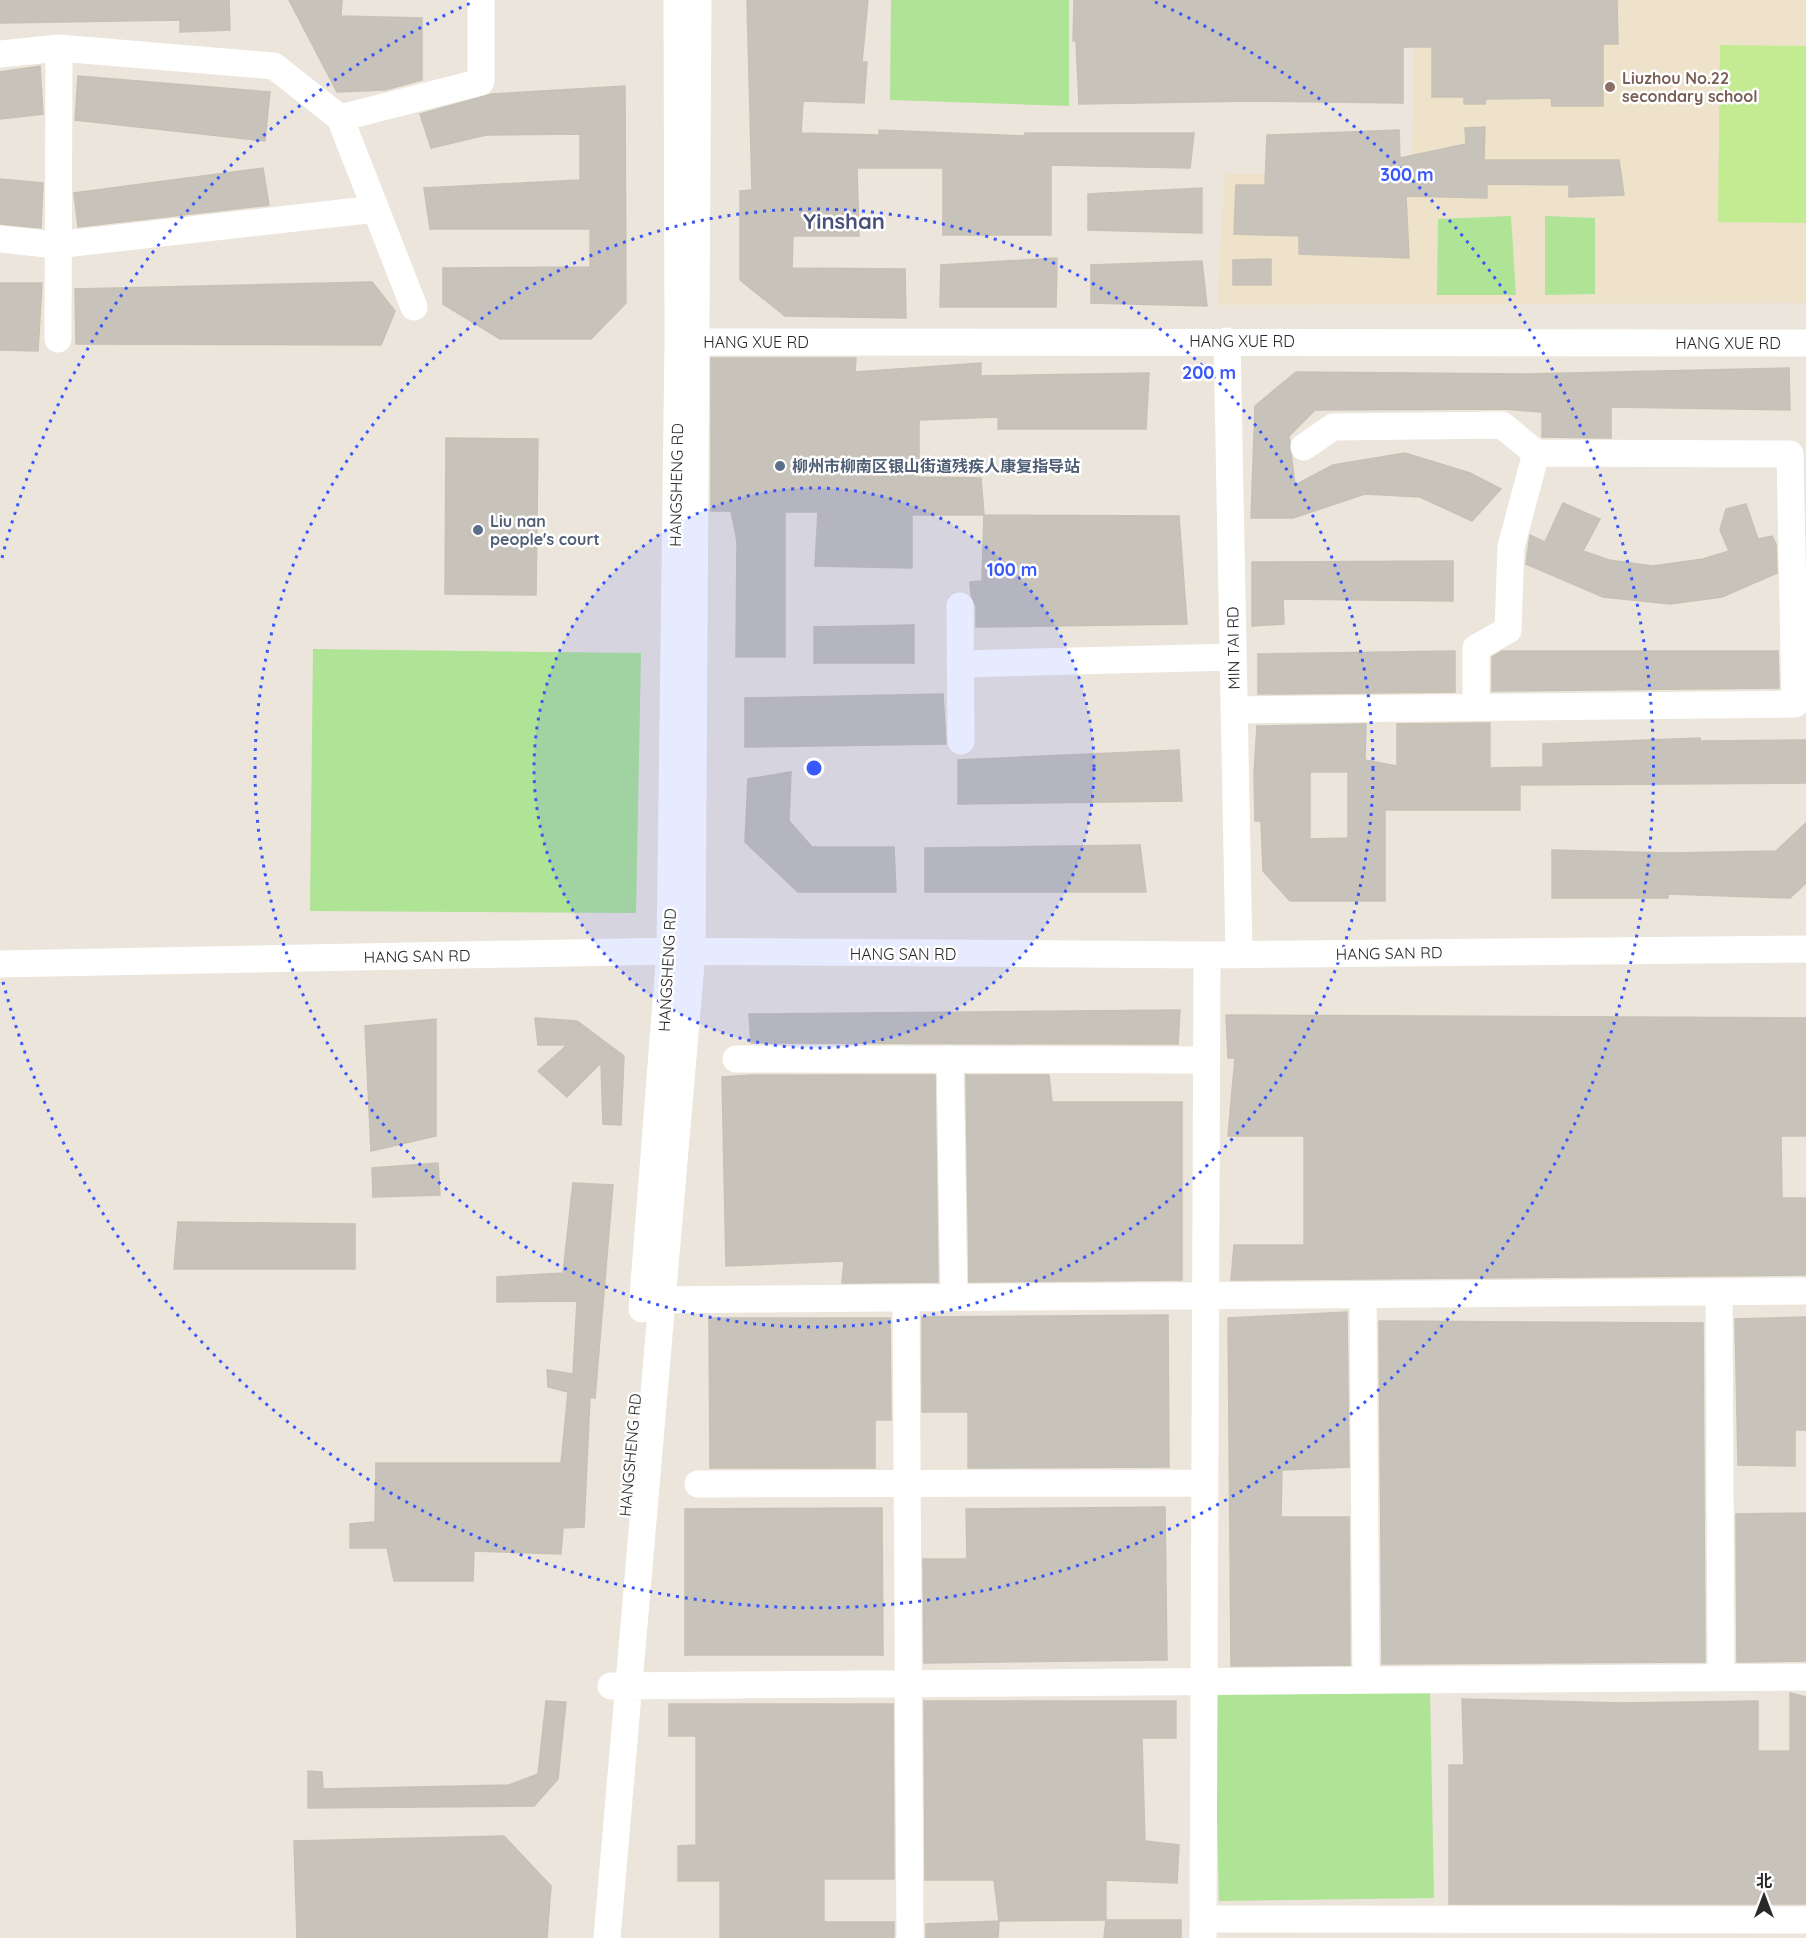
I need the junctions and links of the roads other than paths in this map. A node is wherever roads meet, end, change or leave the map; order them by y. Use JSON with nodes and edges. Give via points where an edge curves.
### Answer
{"nodes":[{"id":1,"x":481,"y":0,"type":"edge"},
{"id":2,"x":677,"y":0,"type":"edge"},
{"id":3,"x":698,"y":0,"type":"edge"},
{"id":4,"x":59,"y":48,"type":"junction"},
{"id":5,"x":0,"y":54,"type":"edge"},
{"id":6,"x":340,"y":118,"type":"junction"},
{"id":7,"x":376,"y":209,"type":"junction"},
{"id":8,"x":0,"y":239,"type":"edge"},
{"id":9,"x":56,"y":245,"type":"junction"},
{"id":10,"x":414,"y":307,"type":"dead end"},
{"id":11,"x":58,"y":339,"type":"dead end"},
{"id":12,"x":1227,"y":341,"type":"junction"},
{"id":13,"x":688,"y":342,"type":"junction"},
{"id":14,"x":1806,"y":343,"type":"edge"},
{"id":15,"x":1304,"y":447,"type":"dead end"},
{"id":16,"x":1536,"y":453,"type":"junction"},
{"id":17,"x":960,"y":606,"type":"dead end"},
{"id":18,"x":1233,"y":657,"type":"junction"},
{"id":19,"x":960,"y":664,"type":"junction"},
{"id":20,"x":1476,"y":707,"type":"junction"},
{"id":21,"x":1234,"y":710,"type":"junction"},
{"id":22,"x":961,"y":741,"type":"dead end"},
{"id":23,"x":1806,"y":949,"type":"edge"},
{"id":24,"x":681,"y":952,"type":"junction"},
{"id":25,"x":1207,"y":955,"type":"junction"},
{"id":26,"x":1239,"y":955,"type":"junction"},
{"id":27,"x":0,"y":964,"type":"edge"},
{"id":28,"x":736,"y":1059,"type":"dead end"},
{"id":29,"x":950,"y":1059,"type":"junction"},
{"id":30,"x":1206,"y":1060,"type":"junction"},
{"id":31,"x":1806,"y":1291,"type":"edge"},
{"id":32,"x":1719,"y":1292,"type":"junction"},
{"id":33,"x":1363,"y":1294,"type":"junction"},
{"id":34,"x":1206,"y":1295,"type":"junction"},
{"id":35,"x":954,"y":1297,"type":"junction"},
{"id":36,"x":906,"y":1298,"type":"junction"},
{"id":37,"x":652,"y":1300,"type":"junction"},
{"id":38,"x":1205,"y":1483,"type":"junction"},
{"id":39,"x":698,"y":1484,"type":"dead end"},
{"id":40,"x":907,"y":1484,"type":"junction"},
{"id":41,"x":1721,"y":1677,"type":"junction"},
{"id":42,"x":1806,"y":1677,"type":"edge"},
{"id":43,"x":1366,"y":1680,"type":"junction"},
{"id":44,"x":1204,"y":1681,"type":"junction"},
{"id":45,"x":908,"y":1684,"type":"junction"},
{"id":46,"x":619,"y":1686,"type":"junction"},
{"id":47,"x":1806,"y":1920,"type":"edge"},
{"id":48,"x":1204,"y":1929,"type":"edge"},
{"id":49,"x":589,"y":1938,"type":"edge"},
{"id":50,"x":607,"y":1938,"type":"edge"},
{"id":51,"x":910,"y":1938,"type":"edge"}],
"edges":[{"from":1,"to":6,"type":"street","via":[[481,82]]},
{"from":2,"to":13,"type":"street"},
{"from":3,"to":13,"type":"street"},
{"from":4,"to":5,"type":"street"},
{"from":4,"to":6,"type":"street","via":[[274,66]]},
{"from":4,"to":9,"type":"street"},
{"from":6,"to":7,"type":"street"},
{"from":7,"to":9,"type":"street"},
{"from":7,"to":10,"type":"street"},
{"from":8,"to":9,"type":"street"},
{"from":9,"to":11,"type":"street"},
{"from":12,"to":13,"type":"street","name":"HANG XUE RD"},
{"from":12,"to":14,"type":"street","name":"HANG XUE RD"},
{"from":12,"to":18,"type":"street","name":"MIN TAI RD"},
{"from":13,"to":24,"type":"street","name":"HANGSHENG RD"},
{"from":15,"to":16,"type":"street","via":[[1333,427],[1502,425]]},
{"from":16,"to":20,"type":"street","via":[[1511,547],[1508,630],[1476,648]]},
{"from":16,"to":20,"type":"street","via":[[1790,454],[1795,704]]},
{"from":17,"to":19,"type":"street"},
{"from":18,"to":19,"type":"street"},
{"from":18,"to":21,"type":"street","name":"MIN TAI RD"},
{"from":19,"to":22,"type":"street"},
{"from":20,"to":21,"type":"street"},
{"from":21,"to":26,"type":"street","name":"MIN TAI RD"},
{"from":23,"to":26,"type":"street","name":"HANG SAN RD"},
{"from":24,"to":25,"type":"street","name":"HANG SAN RD"},
{"from":24,"to":27,"type":"street","name":"HANG SAN RD"},
{"from":24,"to":37,"type":"street","name":"HANGSHENG RD"},
{"from":25,"to":26,"type":"street","name":"HANG SAN RD"},
{"from":25,"to":30,"type":"street"},
{"from":28,"to":29,"type":"street"},
{"from":29,"to":30,"type":"street"},
{"from":29,"to":35,"type":"street"},
{"from":30,"to":34,"type":"street"},
{"from":31,"to":32,"type":"street"},
{"from":32,"to":33,"type":"street"},
{"from":32,"to":41,"type":"street"},
{"from":33,"to":34,"type":"street"},
{"from":33,"to":43,"type":"street"},
{"from":34,"to":35,"type":"street"},
{"from":34,"to":38,"type":"street"},
{"from":35,"to":36,"type":"street"},
{"from":36,"to":37,"type":"street"},
{"from":36,"to":40,"type":"street"},
{"from":37,"to":46,"type":"street","name":"HANGSHENG RD"},
{"from":38,"to":40,"type":"street"},
{"from":38,"to":44,"type":"street"},
{"from":39,"to":40,"type":"street"},
{"from":40,"to":45,"type":"street"},
{"from":41,"to":42,"type":"street"},
{"from":41,"to":43,"type":"street"},
{"from":43,"to":44,"type":"street"},
{"from":44,"to":45,"type":"street"},
{"from":44,"to":48,"type":"street"},
{"from":45,"to":46,"type":"street"},
{"from":45,"to":51,"type":"street"},
{"from":46,"to":49,"type":"street","name":"HANGSHENG RD"},
{"from":46,"to":50,"type":"street"},
{"from":47,"to":48,"type":"street"}]}
